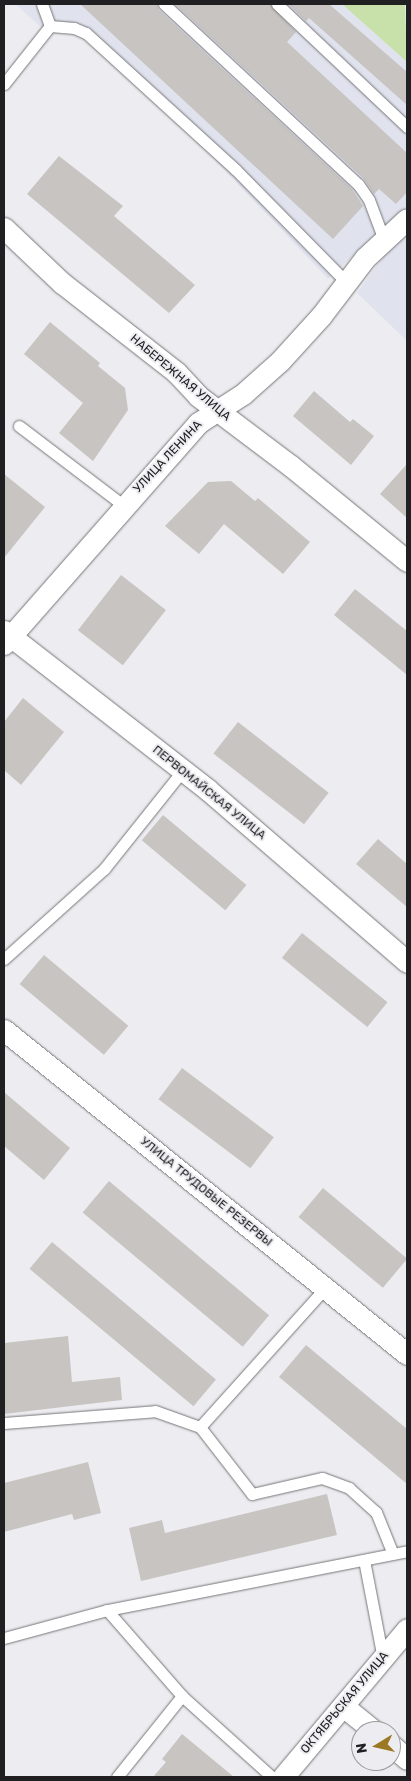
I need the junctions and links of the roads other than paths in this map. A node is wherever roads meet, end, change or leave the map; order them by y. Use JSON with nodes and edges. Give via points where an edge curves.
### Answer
{"nodes":[{"id":1,"x":42,"y":4,"type":"edge"},
{"id":2,"x":164,"y":4,"type":"edge"},
{"id":3,"x":277,"y":4,"type":"edge"},
{"id":4,"x":50,"y":26,"type":"junction"},
{"id":5,"x":4,"y":84,"type":"edge"},
{"id":6,"x":407,"y":127,"type":"edge"},
{"id":7,"x":407,"y":219,"type":"edge"},
{"id":8,"x":4,"y":228,"type":"edge"},
{"id":9,"x":384,"y":240,"type":"junction"},
{"id":10,"x":346,"y":283,"type":"junction"},
{"id":11,"x":217,"y":410,"type":"junction"},
{"id":12,"x":19,"y":426,"type":"dead end"},
{"id":13,"x":123,"y":505,"type":"junction"},
{"id":14,"x":407,"y":561,"type":"edge"},
{"id":15,"x":6,"y":637,"type":"edge"},
{"id":16,"x":183,"y":770,"type":"junction"},
{"id":17,"x":4,"y":959,"type":"edge"},
{"id":18,"x":407,"y":962,"type":"edge"},
{"id":19,"x":4,"y":1030,"type":"edge"},
{"id":20,"x":326,"y":1287,"type":"junction"},
{"id":21,"x":407,"y":1354,"type":"edge"},
{"id":22,"x":4,"y":1423,"type":"edge"},
{"id":23,"x":200,"y":1427,"type":"junction"},
{"id":24,"x":407,"y":1551,"type":"edge"},
{"id":25,"x":393,"y":1554,"type":"junction"},
{"id":26,"x":364,"y":1560,"type":"junction"},
{"id":27,"x":107,"y":1610,"type":"junction"},
{"id":28,"x":407,"y":1629,"type":"edge"},
{"id":29,"x":4,"y":1638,"type":"edge"},
{"id":30,"x":383,"y":1659,"type":"junction"},
{"id":31,"x":182,"y":1696,"type":"junction"},
{"id":32,"x":343,"y":1706,"type":"junction"},
{"id":33,"x":362,"y":1721,"type":"edge"},
{"id":34,"x":117,"y":1777,"type":"edge"},
{"id":35,"x":272,"y":1777,"type":"edge"},
{"id":36,"x":284,"y":1777,"type":"edge"}],
"edges":[{"from":1,"to":4,"type":"lane"},
{"from":2,"to":9,"type":"lane","via":[[358,184],[369,200]]},
{"from":3,"to":6,"type":"lane"},
{"from":4,"to":5,"type":"lane"},
{"from":4,"to":10,"type":"lane","via":[[74,28],[86,33],[236,170]]},
{"from":7,"to":9,"type":"street","name":"УЛИЦА ЛЕНИНА"},
{"from":8,"to":11,"type":"street","name":"НАБЕРЕЖНАЯ УЛИЦА","via":[[62,282],[176,372]]},
{"from":9,"to":10,"type":"street","name":"УЛИЦА ЛЕНИНА"},
{"from":10,"to":11,"type":"street","name":"УЛИЦА ЛЕНИНА","via":[[280,362],[243,394]]},
{"from":11,"to":13,"type":"street","name":"УЛИЦА ЛЕНИНА","via":[[198,423]]},
{"from":11,"to":14,"type":"street","name":"НАБЕРЕЖНАЯ УЛИЦА"},
{"from":12,"to":13,"type":"lane"},
{"from":13,"to":15,"type":"street","name":"УЛИЦА ЛЕНИНА"},
{"from":15,"to":16,"type":"street","name":"ПЕРВОМАЙСКАЯ УЛИЦА"},
{"from":16,"to":17,"type":"lane","via":[[104,869]]},
{"from":16,"to":18,"type":"street","name":"ПЕРВОМАЙСКАЯ УЛИЦА"},
{"from":19,"to":20,"type":"street","name":"УЛИЦА ТРУДОВЫЕ РЕЗЕРВЫ"},
{"from":20,"to":21,"type":"street","name":"УЛИЦА ТРУДОВЫЕ РЕЗЕРВЫ"},
{"from":20,"to":23,"type":"lane"},
{"from":22,"to":23,"type":"lane","via":[[154,1411]]},
{"from":23,"to":25,"type":"lane","via":[[252,1494],[322,1478],[349,1488],[376,1512]]},
{"from":24,"to":25,"type":"lane"},
{"from":25,"to":26,"type":"lane"},
{"from":26,"to":27,"type":"lane"},
{"from":26,"to":30,"type":"lane"},
{"from":27,"to":29,"type":"lane"},
{"from":27,"to":31,"type":"lane"},
{"from":28,"to":30,"type":"street","name":"ОКТЯБРЬСКАЯ УЛИЦА"},
{"from":30,"to":32,"type":"street","name":"ОКТЯБРЬСКАЯ УЛИЦА"},
{"from":31,"to":34,"type":"lane"},
{"from":31,"to":35,"type":"lane"},
{"from":32,"to":33,"type":"street"},
{"from":32,"to":36,"type":"street","name":"ОКТЯБРЬСКАЯ УЛИЦА"}]}
